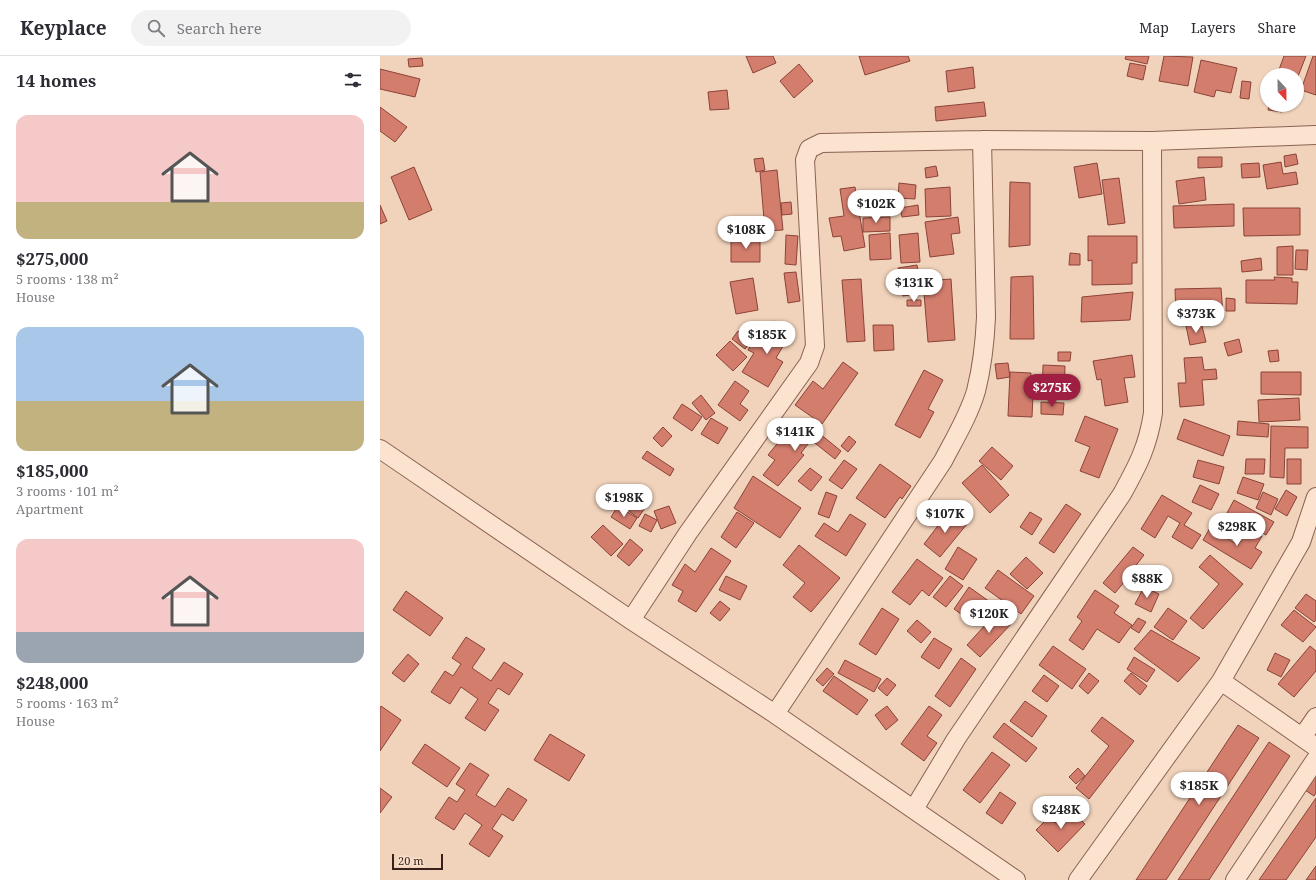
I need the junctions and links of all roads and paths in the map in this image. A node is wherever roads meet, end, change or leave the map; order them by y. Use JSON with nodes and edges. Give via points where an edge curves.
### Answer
{"nodes":[{"id":1,"x":1316,"y":134,"type":"edge"},
{"id":2,"x":982,"y":140,"type":"junction"},
{"id":3,"x":1152,"y":141,"type":"junction"},
{"id":4,"x":380,"y":449,"type":"edge"},
{"id":5,"x":1316,"y":497,"type":"edge"},
{"id":6,"x":632,"y":620,"type":"junction"},
{"id":7,"x":1221,"y":681,"type":"junction"},
{"id":8,"x":775,"y":714,"type":"junction"},
{"id":9,"x":1316,"y":717,"type":"edge"},
{"id":10,"x":1310,"y":742,"type":"edge"},
{"id":11,"x":1316,"y":759,"type":"edge"},
{"id":12,"x":914,"y":809,"type":"junction"},
{"id":13,"x":1016,"y":880,"type":"edge"},
{"id":14,"x":1078,"y":880,"type":"edge"},
{"id":15,"x":1235,"y":880,"type":"edge"}],
"edges":[{"from":1,"to":3,"type":"street"},
{"from":2,"to":3,"type":"street"},
{"from":2,"to":6,"type":"street","via":[[821,143],[809,149],[805,160],[815,346],[809,363],[688,533]]},
{"from":2,"to":8,"type":"street","via":[[986,317],[976,391],[963,424],[943,461]]},
{"from":3,"to":12,"type":"street","via":[[1153,412],[1150,436],[1143,457],[1122,494],[956,739]]},
{"from":4,"to":6,"type":"street"},
{"from":5,"to":7,"type":"street","via":[[1301,542]]},
{"from":6,"to":8,"type":"street"},
{"from":7,"to":10,"type":"street"},
{"from":7,"to":14,"type":"street"},
{"from":8,"to":12,"type":"street"},
{"from":9,"to":10,"type":"street"},
{"from":11,"to":15,"type":"street"},
{"from":12,"to":13,"type":"street"}]}
